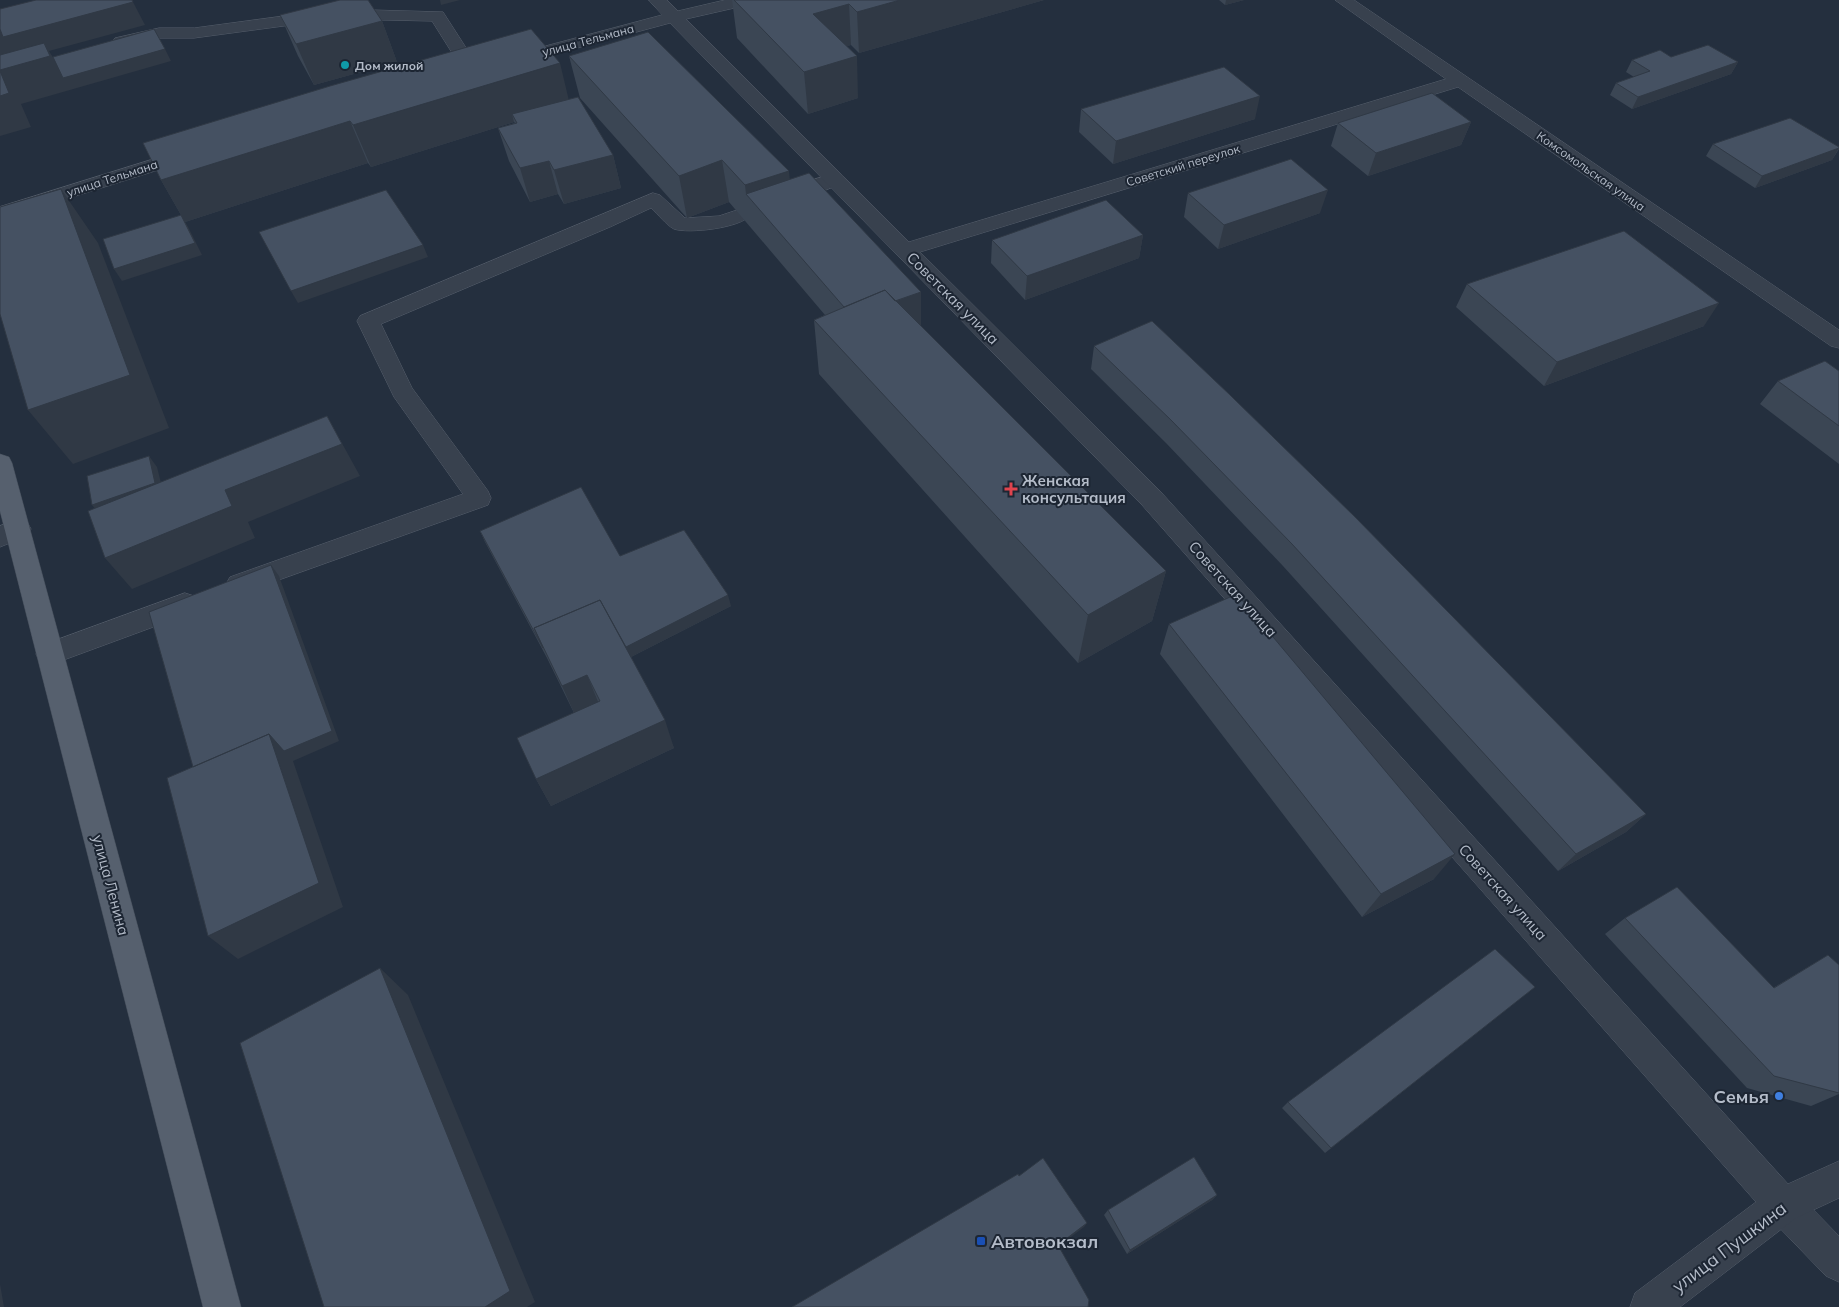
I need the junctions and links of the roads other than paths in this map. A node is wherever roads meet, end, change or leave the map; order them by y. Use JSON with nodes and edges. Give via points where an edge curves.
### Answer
{"nodes":[{"id":1,"x":746,"y":0,"type":"edge"},
{"id":2,"x":1343,"y":0,"type":"edge"},
{"id":3,"x":665,"y":8,"type":"edge"},
{"id":4,"x":109,"y":45,"type":"edge"},
{"id":5,"x":472,"y":71,"type":"junction"},
{"id":6,"x":452,"y":76,"type":"edge"},
{"id":7,"x":1460,"y":80,"type":"junction"},
{"id":8,"x":206,"y":148,"type":"edge"},
{"id":9,"x":835,"y":179,"type":"junction"},
{"id":10,"x":777,"y":196,"type":"edge"},
{"id":11,"x":0,"y":214,"type":"edge"},
{"id":12,"x":740,"y":215,"type":"edge"},
{"id":13,"x":905,"y":250,"type":"junction"},
{"id":14,"x":1839,"y":341,"type":"edge"},
{"id":15,"x":0,"y":463,"type":"edge"},
{"id":16,"x":9,"y":533,"type":"edge"},
{"id":17,"x":50,"y":654,"type":"junction"},
{"id":18,"x":1839,"y":1179,"type":"edge"},
{"id":19,"x":1783,"y":1205,"type":"junction"},
{"id":20,"x":1839,"y":1263,"type":"edge"},
{"id":21,"x":222,"y":1307,"type":"edge"},
{"id":22,"x":1649,"y":1307,"type":"edge"}],
"edges":[{"from":1,"to":3,"type":"street","name":"улица Тельмана"},
{"from":2,"to":7,"type":"street","name":"Комсомольская улица"},
{"from":3,"to":5,"type":"street","name":"улица Тельмана"},
{"from":3,"to":9,"type":"street","name":"Советская улица"},
{"from":4,"to":5,"type":"street","via":[[159,33],[194,33],[336,14],[437,16]]},
{"from":5,"to":6,"type":"street","name":"улица Тельмана"},
{"from":7,"to":13,"type":"street","name":"Советский переулок"},
{"from":7,"to":14,"type":"street","name":"Комсомольская улица"},
{"from":8,"to":11,"type":"street","name":"улица Тельмана"},
{"from":9,"to":10,"type":"street"},
{"from":9,"to":13,"type":"street","name":"Советская улица"},
{"from":12,"to":17,"type":"street","via":[[722,222],[680,224],[653,199],[603,223],[368,320],[402,391],[480,498]]},
{"from":13,"to":19,"type":"street","name":"Советская улица","via":[[1152,498]]},
{"from":15,"to":16,"type":"main road","name":"улица Ленина"},
{"from":16,"to":17,"type":"main road","name":"улица Ленина"},
{"from":17,"to":21,"type":"main road","name":"улица Ленина"},
{"from":18,"to":19,"type":"street","name":"улица Пушкина"},
{"from":19,"to":20,"type":"street","name":"Советская улица"},
{"from":19,"to":22,"type":"street","name":"улица Пушкина"}]}
